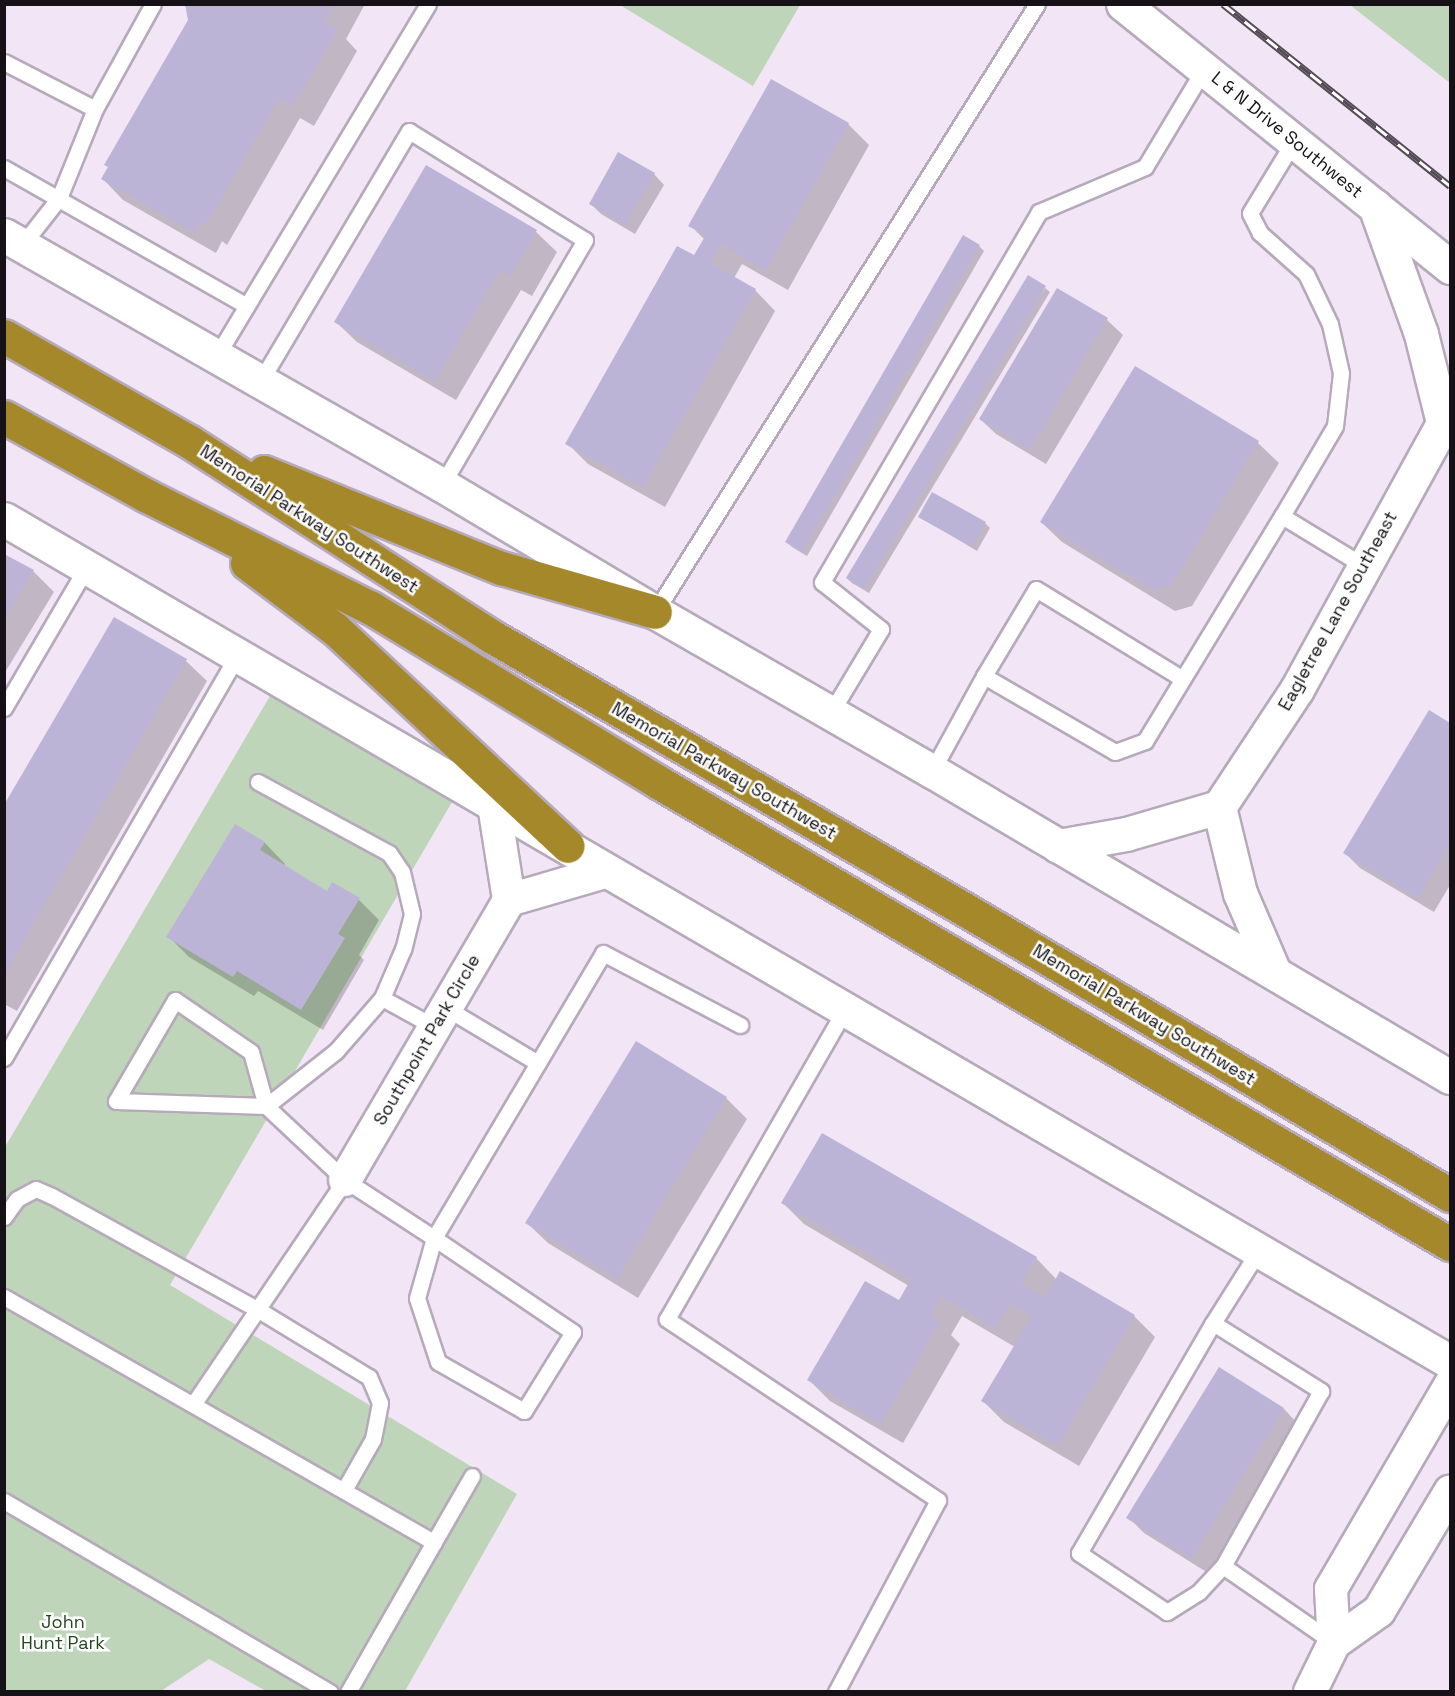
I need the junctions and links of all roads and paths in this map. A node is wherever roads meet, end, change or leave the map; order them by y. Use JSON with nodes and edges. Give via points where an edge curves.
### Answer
{"nodes":[{"id":1,"x":153,"y":4,"type":"edge"},
{"id":2,"x":428,"y":4,"type":"edge"},
{"id":3,"x":1036,"y":4,"type":"edge"},
{"id":4,"x":1123,"y":4,"type":"edge"},
{"id":5,"x":4,"y":62,"type":"edge"},
{"id":6,"x":1204,"y":69,"type":"junction"},
{"id":7,"x":95,"y":109,"type":"junction"},
{"id":8,"x":1294,"y":141,"type":"junction"},
{"id":9,"x":4,"y":168,"type":"edge"},
{"id":10,"x":59,"y":198,"type":"junction"},
{"id":11,"x":1375,"y":206,"type":"junction"},
{"id":12,"x":13,"y":240,"type":"edge"},
{"id":13,"x":1450,"y":267,"type":"edge"},
{"id":14,"x":247,"y":306,"type":"junction"},
{"id":15,"x":4,"y":336,"type":"edge"},
{"id":16,"x":216,"y":357,"type":"junction"},
{"id":17,"x":260,"y":382,"type":"junction"},
{"id":18,"x":1447,"y":416,"type":"edge"},
{"id":19,"x":4,"y":417,"type":"edge"},
{"id":20,"x":190,"y":442,"type":"junction"},
{"id":21,"x":442,"y":485,"type":"junction"},
{"id":22,"x":178,"y":512,"type":"junction"},
{"id":23,"x":1282,"y":516,"type":"junction"},
{"id":24,"x":4,"y":519,"type":"edge"},
{"id":25,"x":1364,"y":566,"type":"junction"},
{"id":26,"x":86,"y":568,"type":"junction"},
{"id":27,"x":655,"y":612,"type":"junction"},
{"id":28,"x":238,"y":655,"type":"junction"},
{"id":29,"x":984,"y":676,"type":"junction"},
{"id":30,"x":1183,"y":679,"type":"junction"},
{"id":31,"x":4,"y":708,"type":"edge"},
{"id":32,"x":830,"y":714,"type":"junction"},
{"id":33,"x":932,"y":771,"type":"junction"},
{"id":34,"x":258,"y":782,"type":"dead end"},
{"id":35,"x":494,"y":805,"type":"junction"},
{"id":36,"x":1218,"y":807,"type":"junction"},
{"id":37,"x":568,"y":846,"type":"junction"},
{"id":38,"x":1058,"y":846,"type":"junction"},
{"id":39,"x":608,"y":871,"type":"junction"},
{"id":40,"x":509,"y":900,"type":"junction"},
{"id":41,"x":1274,"y":972,"type":"junction"},
{"id":42,"x":382,"y":998,"type":"junction"},
{"id":43,"x":846,"y":1008,"type":"junction"},
{"id":44,"x":440,"y":1018,"type":"junction"},
{"id":45,"x":740,"y":1025,"type":"dead end"},
{"id":46,"x":4,"y":1058,"type":"edge"},
{"id":47,"x":538,"y":1063,"type":"junction"},
{"id":48,"x":1450,"y":1077,"type":"edge"},
{"id":49,"x":266,"y":1106,"type":"junction"},
{"id":50,"x":345,"y":1180,"type":"junction"},
{"id":51,"x":1450,"y":1195,"type":"edge"},
{"id":52,"x":4,"y":1216,"type":"edge"},
{"id":53,"x":434,"y":1238,"type":"junction"},
{"id":54,"x":1450,"y":1244,"type":"edge"},
{"id":55,"x":1259,"y":1250,"type":"junction"},
{"id":56,"x":4,"y":1297,"type":"edge"},
{"id":57,"x":257,"y":1309,"type":"junction"},
{"id":58,"x":1213,"y":1323,"type":"junction"},
{"id":59,"x":1450,"y":1362,"type":"edge"},
{"id":60,"x":1450,"y":1385,"type":"edge"},
{"id":61,"x":194,"y":1402,"type":"junction"},
{"id":62,"x":472,"y":1476,"type":"dead end"},
{"id":63,"x":344,"y":1490,"type":"junction"},
{"id":64,"x":1450,"y":1492,"type":"edge"},
{"id":65,"x":4,"y":1501,"type":"edge"},
{"id":66,"x":434,"y":1542,"type":"junction"},
{"id":67,"x":1223,"y":1566,"type":"junction"},
{"id":68,"x":1334,"y":1643,"type":"junction"},
{"id":69,"x":330,"y":1692,"type":"edge"},
{"id":70,"x":348,"y":1692,"type":"edge"},
{"id":71,"x":836,"y":1692,"type":"edge"},
{"id":72,"x":1310,"y":1692,"type":"edge"}],
"edges":[{"from":1,"to":7,"type":"lane"},
{"from":2,"to":14,"type":"lane"},
{"from":3,"to":27,"type":"lane"},
{"from":4,"to":6,"type":"main road","name":"L & N Drive Southwest"},
{"from":5,"to":7,"type":"lane"},
{"from":6,"to":8,"type":"main road","name":"L & N Drive Southwest"},
{"from":6,"to":32,"type":"lane","via":[[1145,166],[1039,212],[822,582],[881,629]]},
{"from":7,"to":10,"type":"lane"},
{"from":8,"to":11,"type":"main road","name":"L & N Drive Southwest"},
{"from":8,"to":23,"type":"lane","via":[[1250,213],[1260,233],[1306,274],[1330,324],[1341,373],[1335,426]]},
{"from":9,"to":10,"type":"lane"},
{"from":10,"to":12,"type":"lane"},
{"from":10,"to":14,"type":"lane"},
{"from":11,"to":13,"type":"main road","name":"L & N Drive Southwest"},
{"from":11,"to":18,"type":"main road"},
{"from":12,"to":16,"type":"main road"},
{"from":14,"to":16,"type":"lane"},
{"from":15,"to":20,"type":"highway","name":"Memorial Parkway Southwest"},
{"from":16,"to":17,"type":"main road"},
{"from":17,"to":21,"type":"main road"},
{"from":17,"to":21,"type":"lane","via":[[409,131],[585,240]]},
{"from":18,"to":25,"type":"main road","name":"Eagletree Lane Southeast"},
{"from":19,"to":22,"type":"highway"},
{"from":20,"to":27,"type":"highway","via":[[501,568]]},
{"from":20,"to":51,"type":"highway","name":"Memorial Parkway Southwest","via":[[491,636]]},
{"from":21,"to":27,"type":"main road"},
{"from":22,"to":37,"type":"highway","via":[[335,629]]},
{"from":22,"to":54,"type":"highway","via":[[371,608],[658,783]]},
{"from":23,"to":25,"type":"lane"},
{"from":23,"to":30,"type":"lane"},
{"from":24,"to":26,"type":"main road"},
{"from":25,"to":36,"type":"main road","name":"Eagletree Lane Southeast","via":[[1297,689]]},
{"from":26,"to":28,"type":"main road"},
{"from":26,"to":31,"type":"lane"},
{"from":27,"to":32,"type":"main road"},
{"from":28,"to":35,"type":"main road"},
{"from":28,"to":46,"type":"lane"},
{"from":29,"to":30,"type":"lane","via":[[1115,752],[1145,741]]},
{"from":29,"to":30,"type":"lane","via":[[1036,589]]},
{"from":29,"to":33,"type":"lane"},
{"from":32,"to":33,"type":"main road"},
{"from":33,"to":38,"type":"main road"},
{"from":34,"to":42,"type":"lane","via":[[389,853],[402,872],[412,914],[403,949]]},
{"from":35,"to":37,"type":"main road"},
{"from":35,"to":40,"type":"street"},
{"from":36,"to":38,"type":"main road","via":[[1126,834]]},
{"from":36,"to":41,"type":"main road","via":[[1240,893]]},
{"from":37,"to":39,"type":"main road"},
{"from":38,"to":41,"type":"main road"},
{"from":39,"to":40,"type":"street"},
{"from":39,"to":43,"type":"main road"},
{"from":40,"to":44,"type":"street","name":"Southpoint Park Circle"},
{"from":41,"to":48,"type":"main road"},
{"from":42,"to":44,"type":"lane"},
{"from":42,"to":49,"type":"lane","via":[[336,1051]]},
{"from":43,"to":55,"type":"main road"},
{"from":43,"to":71,"type":"lane","via":[[667,1319],[938,1500]]},
{"from":44,"to":47,"type":"lane"},
{"from":44,"to":50,"type":"street","name":"Southpoint Park Circle"},
{"from":45,"to":47,"type":"lane","via":[[603,953]]},
{"from":47,"to":53,"type":"lane"},
{"from":49,"to":49,"type":"lane","via":[[185,1103],[116,1101],[175,1000],[251,1052]]},
{"from":49,"to":50,"type":"lane"},
{"from":50,"to":53,"type":"lane"},
{"from":50,"to":57,"type":"lane"},
{"from":52,"to":57,"type":"lane","via":[[17,1199],[36,1189]]},
{"from":53,"to":53,"type":"lane","via":[[573,1332],[524,1412],[438,1362],[417,1298]]},
{"from":55,"to":58,"type":"lane"},
{"from":55,"to":59,"type":"main road"},
{"from":56,"to":61,"type":"lane"},
{"from":57,"to":61,"type":"lane"},
{"from":57,"to":63,"type":"lane","via":[[369,1377],[380,1403],[373,1439]]},
{"from":58,"to":67,"type":"lane","via":[[1322,1391]]},
{"from":58,"to":67,"type":"lane","via":[[1078,1553],[1167,1612],[1200,1592]]},
{"from":60,"to":68,"type":"street","via":[[1331,1589]]},
{"from":61,"to":63,"type":"lane"},
{"from":62,"to":66,"type":"lane"},
{"from":63,"to":66,"type":"lane"},
{"from":64,"to":68,"type":"street","via":[[1379,1611]]},
{"from":65,"to":69,"type":"lane"},
{"from":66,"to":70,"type":"lane"},
{"from":67,"to":68,"type":"lane"},
{"from":68,"to":72,"type":"street"}]}
